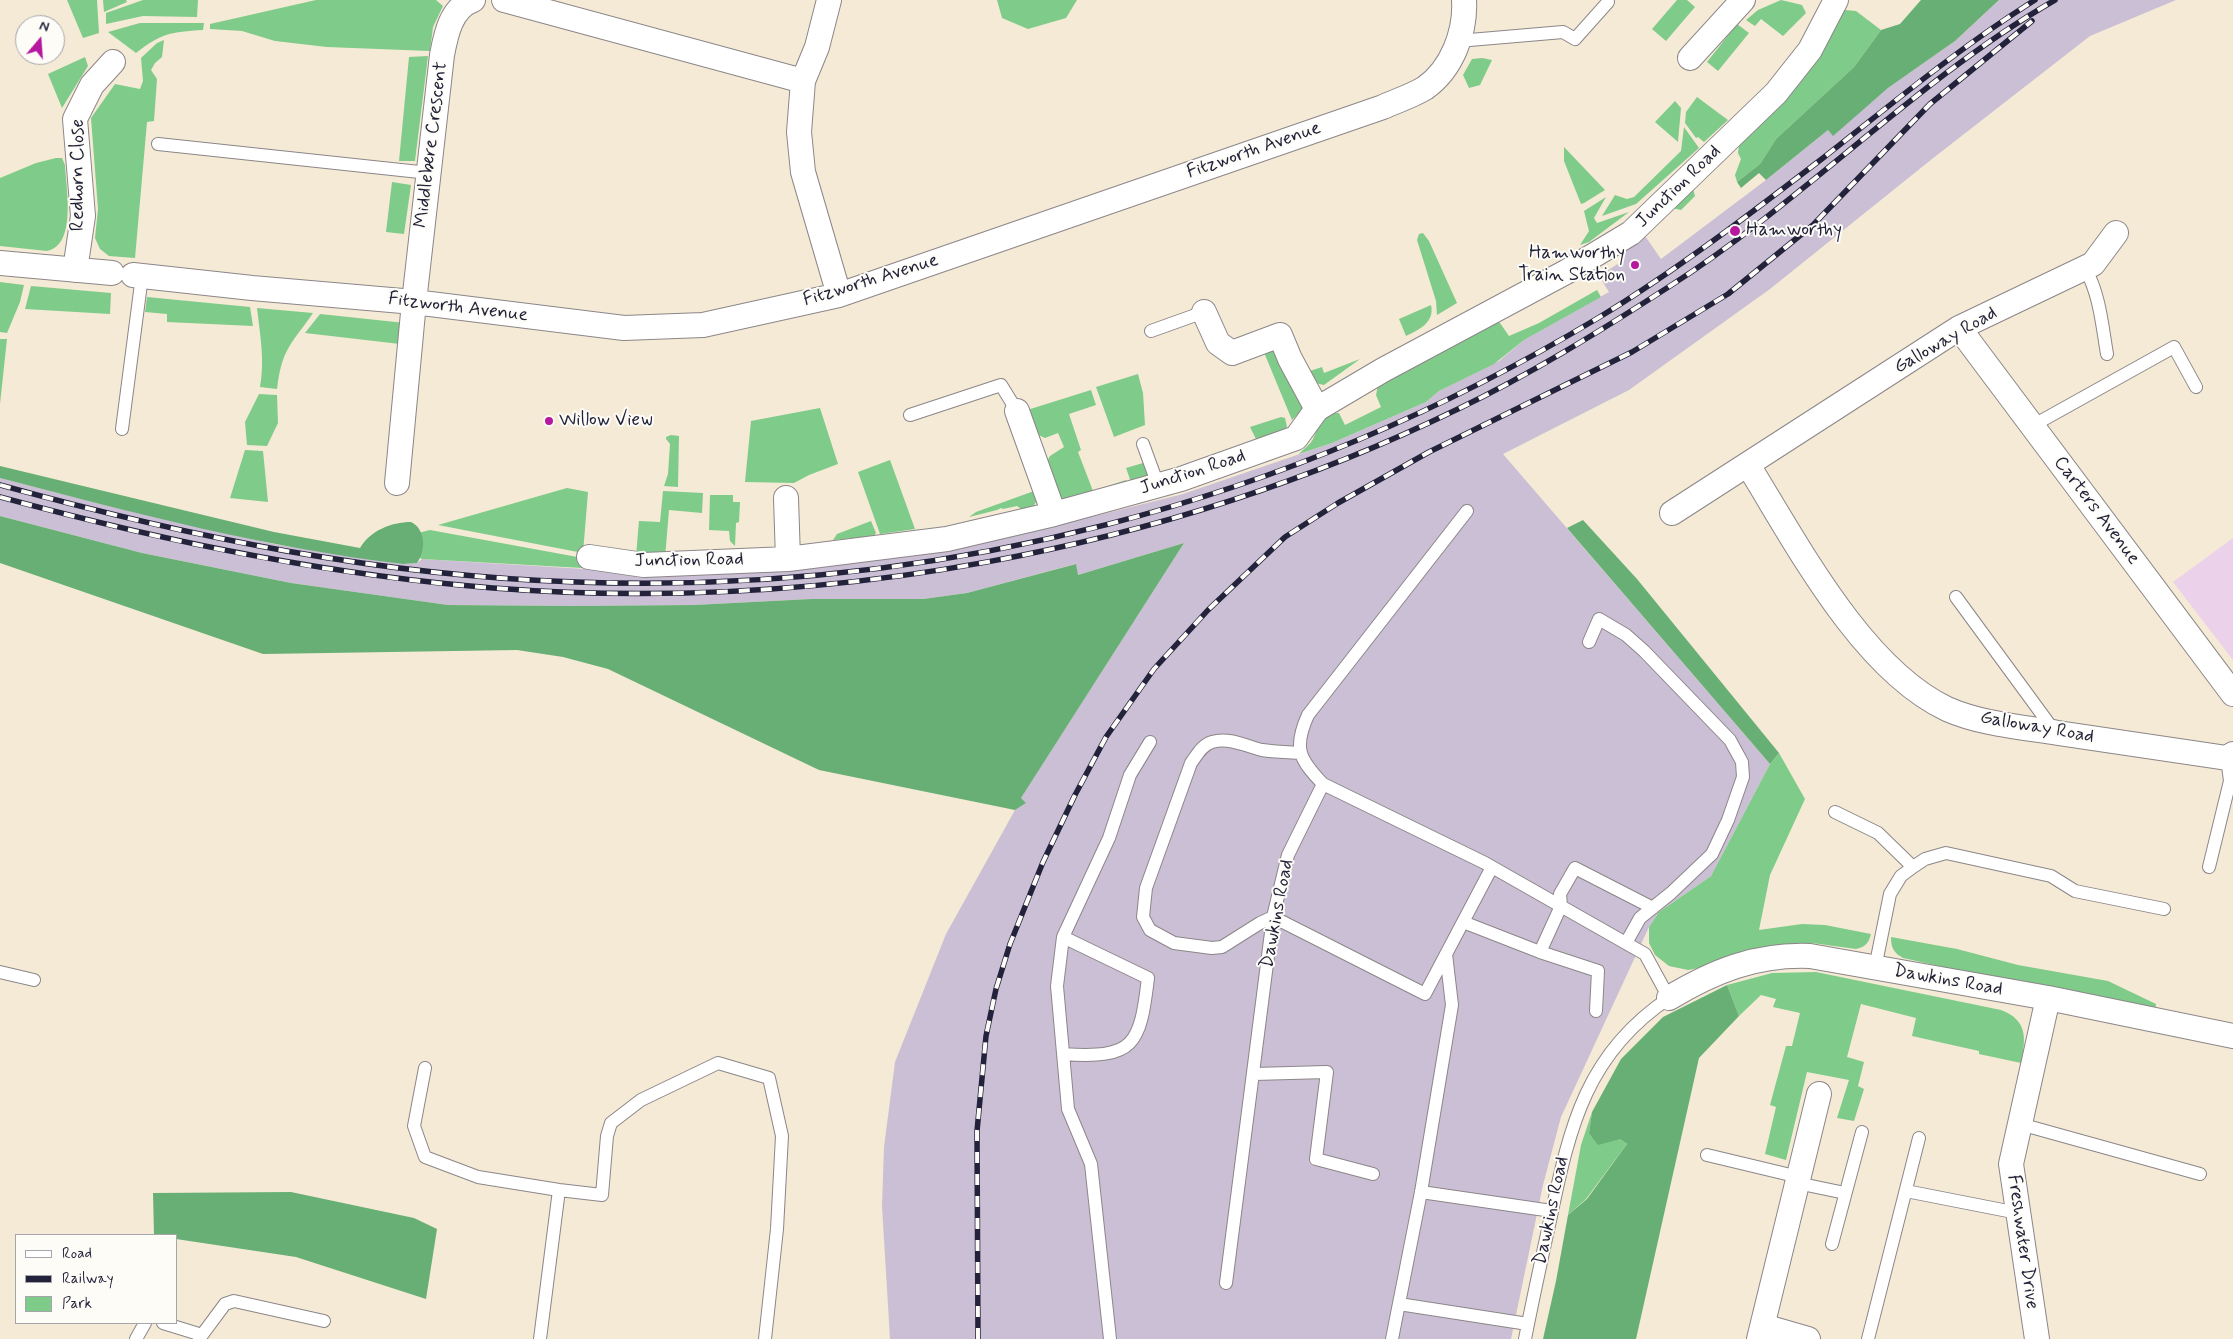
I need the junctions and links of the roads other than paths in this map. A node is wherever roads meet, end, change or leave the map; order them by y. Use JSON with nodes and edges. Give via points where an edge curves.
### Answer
{"nodes":[{"id":1,"x":473,"y":0,"type":"edge"},
{"id":2,"x":504,"y":0,"type":"edge"},
{"id":3,"x":829,"y":0,"type":"edge"},
{"id":4,"x":1464,"y":0,"type":"edge"},
{"id":5,"x":1743,"y":0,"type":"edge"},
{"id":6,"x":1836,"y":0,"type":"edge"},
{"id":7,"x":1608,"y":2,"type":"dead end"},
{"id":8,"x":1458,"y":41,"type":"junction"},
{"id":9,"x":1690,"y":58,"type":"dead end"},
{"id":10,"x":113,"y":62,"type":"dead end"},
{"id":11,"x":803,"y":81,"type":"junction"},
{"id":12,"x":158,"y":144,"type":"dead end"},
{"id":13,"x":429,"y":173,"type":"junction"},
{"id":14,"x":2116,"y":234,"type":"dead end"},
{"id":15,"x":0,"y":263,"type":"edge"},
{"id":16,"x":2086,"y":268,"type":"junction"},
{"id":17,"x":75,"y":270,"type":"junction"},
{"id":18,"x":129,"y":275,"type":"junction"},
{"id":19,"x":839,"y":295,"type":"junction"},
{"id":20,"x":414,"y":302,"type":"junction"},
{"id":21,"x":1204,"y":312,"type":"joint"},
{"id":22,"x":1959,"y":328,"type":"junction"},
{"id":23,"x":1151,"y":331,"type":"dead end"},
{"id":24,"x":2107,"y":354,"type":"dead end"},
{"id":25,"x":2196,"y":387,"type":"dead end"},
{"id":26,"x":1317,"y":409,"type":"junction"},
{"id":27,"x":1017,"y":411,"type":"joint"},
{"id":28,"x":910,"y":415,"type":"dead end"},
{"id":29,"x":2032,"y":426,"type":"junction"},
{"id":30,"x":122,"y":429,"type":"dead end"},
{"id":31,"x":1143,"y":444,"type":"dead end"},
{"id":32,"x":1748,"y":465,"type":"junction"},
{"id":33,"x":397,"y":482,"type":"dead end"},
{"id":34,"x":1158,"y":486,"type":"junction"},
{"id":35,"x":786,"y":498,"type":"dead end"},
{"id":36,"x":1467,"y":511,"type":"dead end"},
{"id":37,"x":1672,"y":513,"type":"dead end"},
{"id":38,"x":1054,"y":514,"type":"junction"},
{"id":39,"x":589,"y":557,"type":"dead end"},
{"id":40,"x":788,"y":559,"type":"junction"},
{"id":41,"x":1956,"y":597,"type":"dead end"},
{"id":42,"x":1589,"y":642,"type":"dead end"},
{"id":43,"x":2233,"y":694,"type":"edge"},
{"id":44,"x":2055,"y":732,"type":"junction"},
{"id":45,"x":1150,"y":742,"type":"dead end"},
{"id":46,"x":1301,"y":753,"type":"junction"},
{"id":47,"x":2230,"y":756,"type":"edge"},
{"id":48,"x":1323,"y":784,"type":"junction"},
{"id":49,"x":1835,"y":812,"type":"dead end"},
{"id":50,"x":1913,"y":866,"type":"junction"},
{"id":51,"x":1492,"y":867,"type":"junction"},
{"id":52,"x":2209,"y":867,"type":"dead end"},
{"id":53,"x":1561,"y":906,"type":"junction"},
{"id":54,"x":1653,"y":908,"type":"junction"},
{"id":55,"x":2164,"y":909,"type":"dead end"},
{"id":56,"x":1273,"y":917,"type":"junction"},
{"id":57,"x":1463,"y":922,"type":"junction"},
{"id":58,"x":1063,"y":937,"type":"junction"},
{"id":59,"x":1626,"y":943,"type":"junction"},
{"id":60,"x":1540,"y":952,"type":"junction"},
{"id":61,"x":1446,"y":954,"type":"junction"},
{"id":62,"x":1875,"y":968,"type":"junction"},
{"id":63,"x":0,"y":972,"type":"edge"},
{"id":64,"x":34,"y":980,"type":"dead end"},
{"id":65,"x":1669,"y":998,"type":"junction"},
{"id":66,"x":2048,"y":998,"type":"junction"},
{"id":67,"x":1596,"y":1011,"type":"dead end"},
{"id":68,"x":2233,"y":1036,"type":"edge"},
{"id":69,"x":1063,"y":1054,"type":"junction"},
{"id":70,"x":425,"y":1068,"type":"dead end"},
{"id":71,"x":1254,"y":1074,"type":"junction"},
{"id":72,"x":1819,"y":1094,"type":"dead end"},
{"id":73,"x":2020,"y":1124,"type":"junction"},
{"id":74,"x":1862,"y":1132,"type":"dead end"},
{"id":75,"x":1919,"y":1138,"type":"dead end"},
{"id":76,"x":1706,"y":1156,"type":"dead end"},
{"id":77,"x":1373,"y":1174,"type":"dead end"},
{"id":78,"x":2200,"y":1174,"type":"dead end"},
{"id":79,"x":1798,"y":1180,"type":"junction"},
{"id":80,"x":559,"y":1190,"type":"junction"},
{"id":81,"x":1906,"y":1191,"type":"junction"},
{"id":82,"x":1421,"y":1192,"type":"junction"},
{"id":83,"x":1845,"y":1193,"type":"junction"},
{"id":84,"x":1552,"y":1212,"type":"junction"},
{"id":85,"x":2018,"y":1213,"type":"junction"},
{"id":86,"x":1832,"y":1244,"type":"dead end"},
{"id":87,"x":1226,"y":1283,"type":"dead end"},
{"id":88,"x":1399,"y":1304,"type":"junction"},
{"id":89,"x":324,"y":1321,"type":"dead end"},
{"id":90,"x":144,"y":1324,"type":"edge"},
{"id":91,"x":166,"y":1324,"type":"edge"},
{"id":92,"x":1528,"y":1324,"type":"junction"},
{"id":93,"x":1761,"y":1333,"type":"edge"},
{"id":94,"x":200,"y":1337,"type":"edge"},
{"id":95,"x":136,"y":1339,"type":"edge"},
{"id":96,"x":540,"y":1339,"type":"edge"},
{"id":97,"x":765,"y":1339,"type":"edge"},
{"id":98,"x":1110,"y":1339,"type":"edge"},
{"id":99,"x":1392,"y":1339,"type":"edge"},
{"id":100,"x":1525,"y":1339,"type":"edge"},
{"id":101,"x":1808,"y":1339,"type":"edge"},
{"id":102,"x":1868,"y":1339,"type":"edge"},
{"id":103,"x":2037,"y":1339,"type":"edge"}],
"edges":[{"from":1,"to":13,"type":"street","name":"Middlebere Crescent","via":[[455,15],[445,41]]},
{"from":2,"to":11,"type":"street"},
{"from":3,"to":11,"type":"street","via":[[817,47]]},
{"from":4,"to":8,"type":"street","name":"Fitzworth Avenue"},
{"from":5,"to":9,"type":"street"},
{"from":6,"to":26,"type":"street","name":"Junction Road","via":[[1810,50],[1776,93],[1631,232],[1566,272]]},
{"from":7,"to":8,"type":"lane","via":[[1575,39],[1563,32]]},
{"from":8,"to":19,"type":"street","name":"Fitzworth Avenue","via":[[1437,77],[1424,88],[1383,107]]},
{"from":10,"to":17,"type":"street","name":"Redhorn Close","via":[[92,85],[76,119],[83,216]]},
{"from":11,"to":19,"type":"street","via":[[799,132],[803,172]]},
{"from":12,"to":13,"type":"lane"},
{"from":13,"to":20,"type":"street","name":"Middlebere Crescent"},
{"from":14,"to":16,"type":"street","name":"Galloway Road","via":[[2093,264]]},
{"from":15,"to":17,"type":"street","name":"Fitzworth Avenue"},
{"from":16,"to":22,"type":"street","name":"Galloway Road"},
{"from":16,"to":24,"type":"lane","via":[[2097,296]]},
{"from":17,"to":18,"type":"street","name":"Fitzworth Avenue"},
{"from":18,"to":20,"type":"street","name":"Fitzworth Avenue"},
{"from":18,"to":30,"type":"lane"},
{"from":19,"to":20,"type":"street","name":"Fitzworth Avenue","via":[[703,324],[624,328]]},
{"from":20,"to":33,"type":"street","name":"Middlebere Crescent"},
{"from":21,"to":23,"type":"lane"},
{"from":21,"to":26,"type":"street","via":[[1218,343],[1232,353],[1280,335]]},
{"from":22,"to":29,"type":"street","name":"Carters Avenue"},
{"from":22,"to":32,"type":"street","name":"Galloway Road"},
{"from":25,"to":29,"type":"lane","via":[[2174,346]]},
{"from":26,"to":34,"type":"street","name":"Junction Road","via":[[1296,438]]},
{"from":27,"to":28,"type":"lane","via":[[1001,386]]},
{"from":27,"to":38,"type":"street"},
{"from":29,"to":43,"type":"street","name":"Carters Avenue"},
{"from":31,"to":34,"type":"lane"},
{"from":32,"to":37,"type":"street","name":"Galloway Road"},
{"from":32,"to":44,"type":"street","name":"Galloway Road","via":[[1830,597],[1891,668],[1947,709],[1990,722]]},
{"from":34,"to":38,"type":"street","name":"Junction Road"},
{"from":35,"to":40,"type":"street"},
{"from":36,"to":46,"type":"lane","via":[[1308,715],[1300,733]]},
{"from":38,"to":40,"type":"street","name":"Junction Road","via":[[946,539]]},
{"from":39,"to":40,"type":"street","name":"Junction Road","via":[[644,564]]},
{"from":41,"to":44,"type":"lane"},
{"from":42,"to":54,"type":"lane","via":[[1599,619],[1626,635],[1730,740],[1742,762],[1743,777],[1712,854]]},
{"from":44,"to":47,"type":"street","name":"Galloway Road"},
{"from":45,"to":58,"type":"lane","via":[[1130,775],[1108,838]]},
{"from":46,"to":48,"type":"lane","via":[[1305,766]]},
{"from":46,"to":56,"type":"lane","via":[[1269,751],[1222,741],[1211,742],[1203,748],[1190,763],[1146,888],[1143,917],[1150,930],[1174,943],[1222,947]]},
{"from":47,"to":52,"type":"lane","via":[[2230,781]]},
{"from":48,"to":51,"type":"lane"},
{"from":48,"to":56,"type":"lane","name":"Dawkins Road","via":[[1288,855]]},
{"from":49,"to":50,"type":"lane","via":[[1878,833]]},
{"from":50,"to":55,"type":"lane","via":[[1946,853],[2051,876],[2076,891]]},
{"from":50,"to":62,"type":"lane","via":[[1900,876],[1890,894]]},
{"from":51,"to":53,"type":"lane"},
{"from":51,"to":57,"type":"lane"},
{"from":53,"to":54,"type":"lane","via":[[1560,894],[1575,868]]},
{"from":53,"to":59,"type":"lane"},
{"from":53,"to":60,"type":"lane"},
{"from":54,"to":59,"type":"lane","via":[[1640,918]]},
{"from":56,"to":61,"type":"lane","via":[[1425,994]]},
{"from":56,"to":71,"type":"lane","name":"Dawkins Road"},
{"from":57,"to":60,"type":"lane"},
{"from":57,"to":61,"type":"lane"},
{"from":58,"to":69,"type":"lane","via":[[1057,986]]},
{"from":58,"to":69,"type":"lane","via":[[1148,978],[1143,1015],[1135,1038],[1117,1052],[1095,1057]]},
{"from":59,"to":65,"type":"lane","via":[[1645,954]]},
{"from":60,"to":67,"type":"lane","via":[[1598,972]]},
{"from":61,"to":82,"type":"lane","via":[[1452,1005]]},
{"from":62,"to":65,"type":"street","name":"Dawkins Road","via":[[1830,958],[1773,957],[1720,971]]},
{"from":62,"to":66,"type":"street","name":"Dawkins Road"},
{"from":63,"to":64,"type":"lane"},
{"from":65,"to":84,"type":"lane","name":"Dawkins Road","via":[[1630,1031],[1602,1064],[1584,1095],[1562,1159]]},
{"from":66,"to":68,"type":"street","name":"Dawkins Road"},
{"from":66,"to":73,"type":"street","name":"Freshwater Drive"},
{"from":69,"to":98,"type":"lane","via":[[1068,1108],[1091,1164]]},
{"from":70,"to":80,"type":"lane","via":[[414,1126],[425,1157],[478,1177]]},
{"from":71,"to":77,"type":"lane","via":[[1327,1072],[1316,1159]]},
{"from":71,"to":87,"type":"lane","name":"Dawkins Road"},
{"from":72,"to":79,"type":"street"},
{"from":73,"to":78,"type":"lane"},
{"from":73,"to":85,"type":"street","name":"Freshwater Drive","via":[[2011,1164]]},
{"from":74,"to":83,"type":"lane"},
{"from":75,"to":81,"type":"lane"},
{"from":76,"to":79,"type":"lane"},
{"from":79,"to":83,"type":"lane"},
{"from":79,"to":93,"type":"street"},
{"from":80,"to":96,"type":"lane"},
{"from":80,"to":97,"type":"lane","via":[[602,1195],[611,1123],[641,1100],[718,1063],[768,1078],[782,1136]]},
{"from":81,"to":85,"type":"lane"},
{"from":81,"to":102,"type":"lane"},
{"from":82,"to":84,"type":"lane"},
{"from":82,"to":88,"type":"lane"},
{"from":83,"to":86,"type":"lane"},
{"from":84,"to":92,"type":"lane","name":"Dawkins Road"},
{"from":85,"to":103,"type":"street","name":"Freshwater Drive"},
{"from":88,"to":92,"type":"lane"},
{"from":88,"to":99,"type":"lane"},
{"from":89,"to":94,"type":"lane","via":[[234,1300],[225,1304]]},
{"from":90,"to":95,"type":"lane"},
{"from":91,"to":94,"type":"lane"},
{"from":92,"to":100,"type":"lane","name":"Dawkins Road"},
{"from":93,"to":101,"type":"street"}]}
